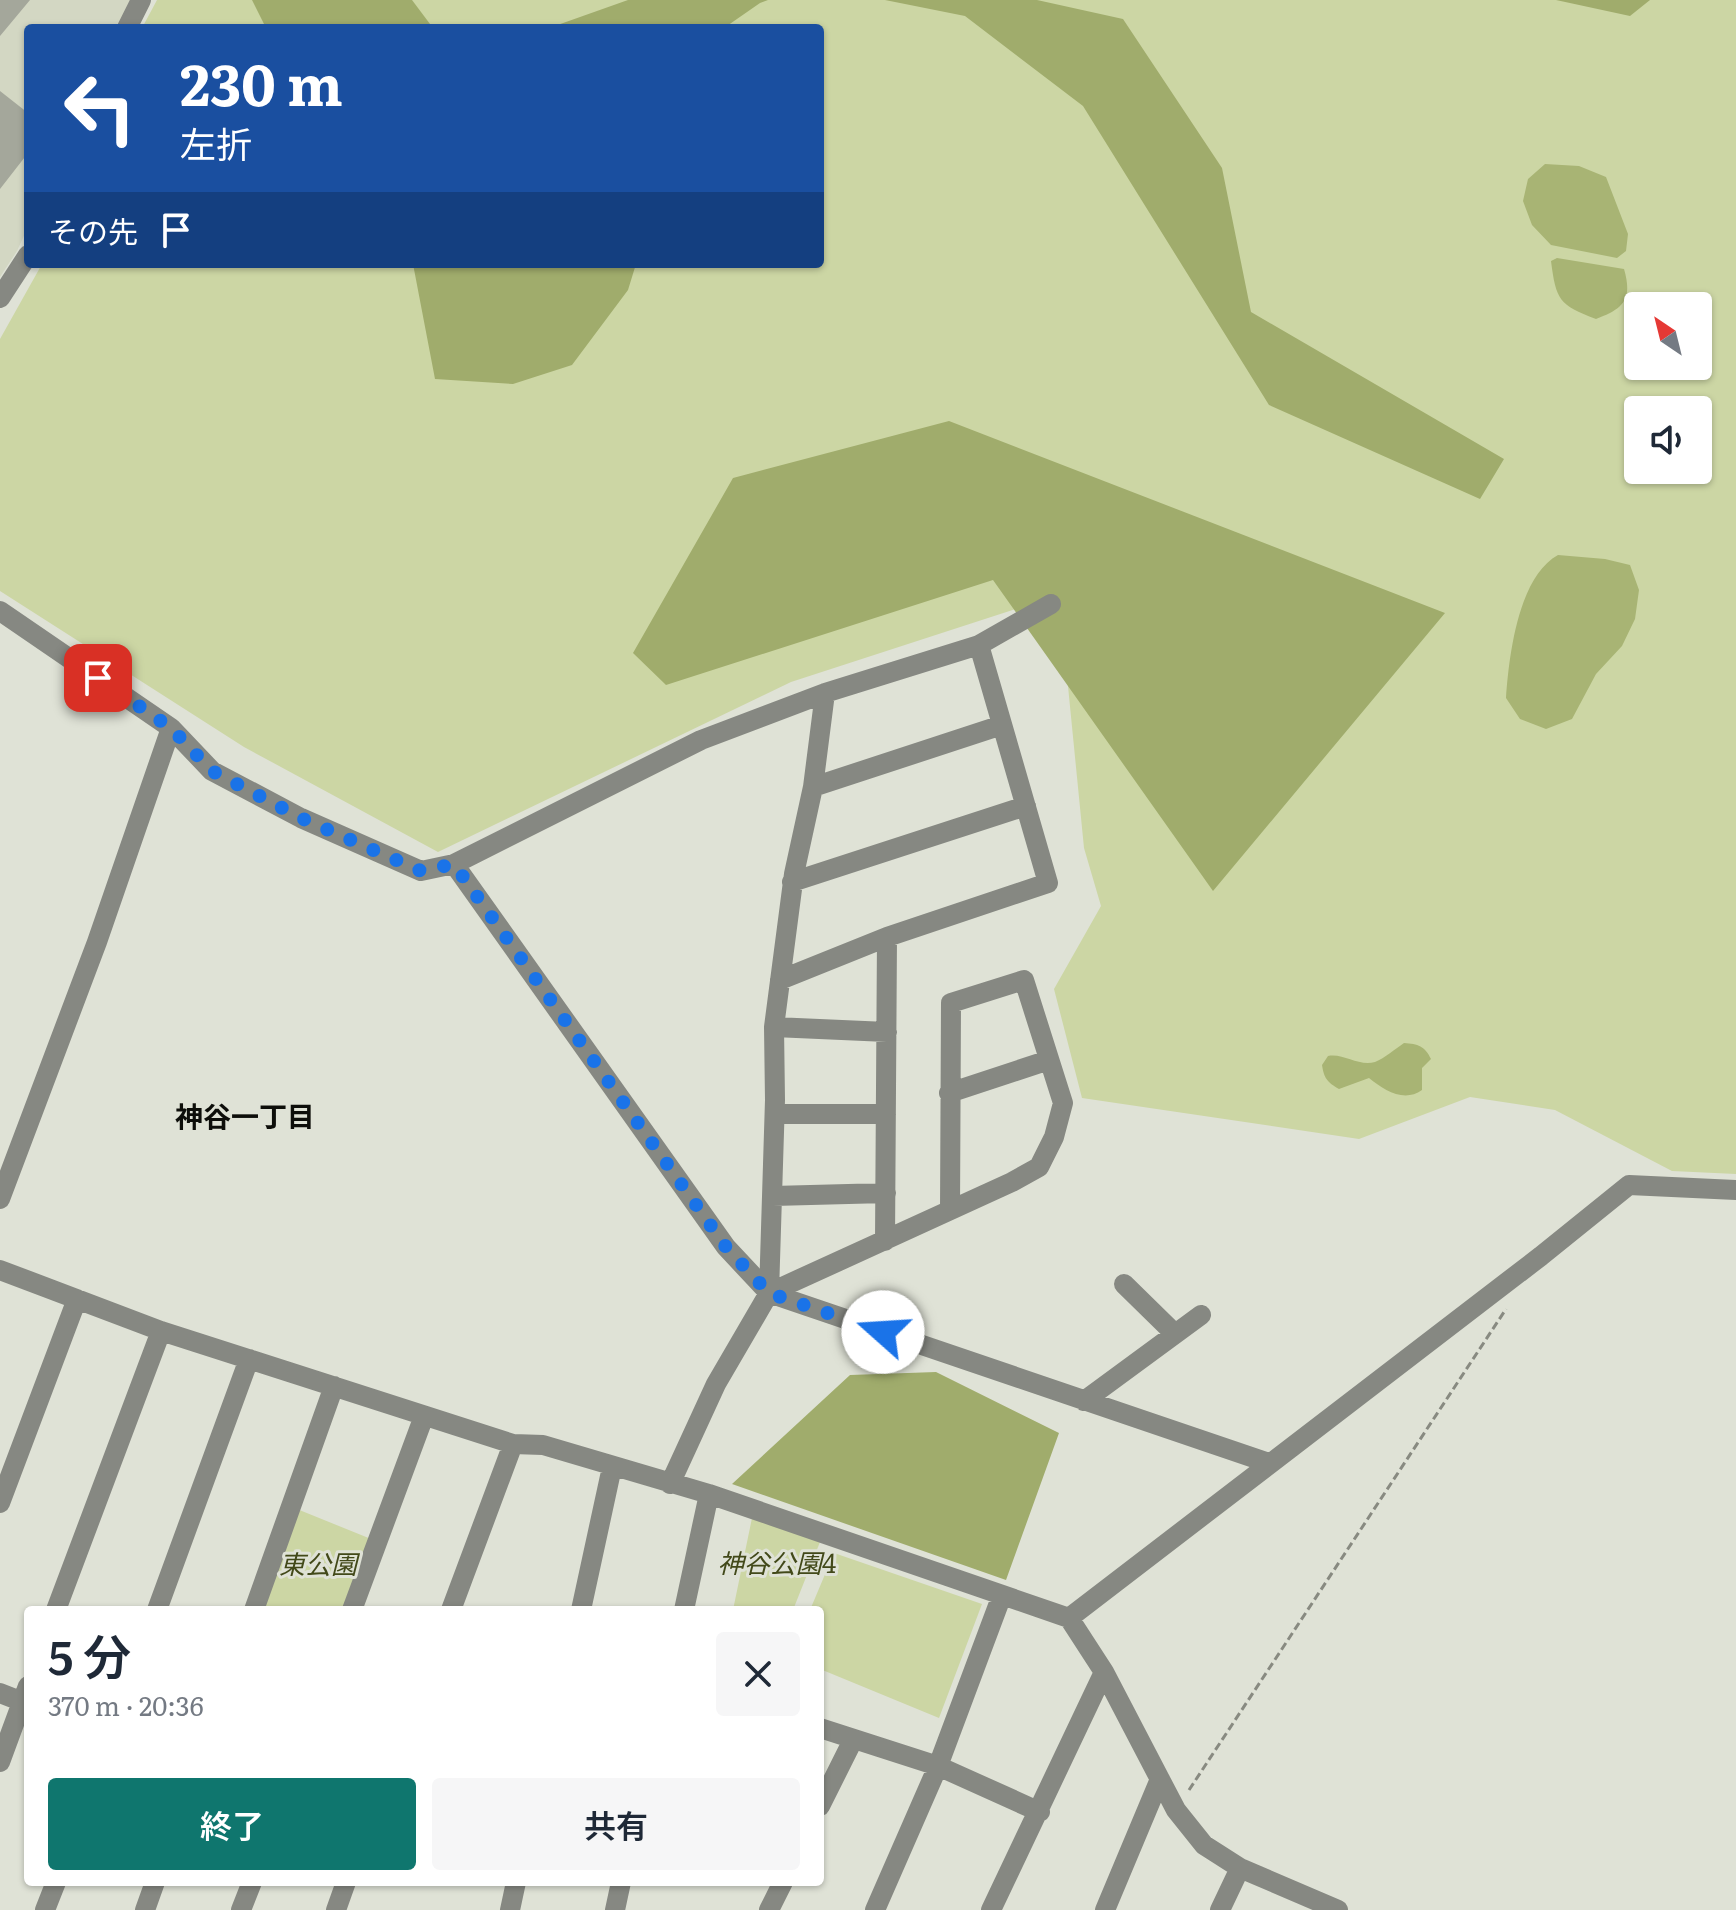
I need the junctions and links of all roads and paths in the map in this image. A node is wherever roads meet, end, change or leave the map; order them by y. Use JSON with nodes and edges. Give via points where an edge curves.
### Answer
{"nodes":[{"id":1,"x":141,"y":0,"type":"edge"},
{"id":2,"x":129,"y":24,"type":"edge"},
{"id":3,"x":24,"y":261,"type":"edge"},
{"id":4,"x":0,"y":298,"type":"edge"},
{"id":5,"x":1051,"y":604,"type":"dead end"},
{"id":6,"x":0,"y":611,"type":"edge"},
{"id":7,"x":979,"y":645,"type":"junction"},
{"id":8,"x":825,"y":693,"type":"junction"},
{"id":9,"x":1002,"y":725,"type":"junction"},
{"id":10,"x":171,"y":728,"type":"junction"},
{"id":11,"x":813,"y":787,"type":"junction"},
{"id":12,"x":1026,"y":806,"type":"junction"},
{"id":13,"x":454,"y":864,"type":"junction"},
{"id":14,"x":792,"y":882,"type":"junction"},
{"id":15,"x":887,"y":937,"type":"junction"},
{"id":16,"x":780,"y":980,"type":"junction"},
{"id":17,"x":774,"y":1027,"type":"junction"},
{"id":18,"x":887,"y":1032,"type":"junction"},
{"id":19,"x":1049,"y":1060,"type":"junction"},
{"id":20,"x":949,"y":1093,"type":"junction"},
{"id":21,"x":775,"y":1114,"type":"junction"},
{"id":22,"x":886,"y":1114,"type":"junction"},
{"id":23,"x":1736,"y":1190,"type":"edge"},
{"id":24,"x":886,"y":1193,"type":"junction"},
{"id":25,"x":773,"y":1196,"type":"junction"},
{"id":26,"x":0,"y":1199,"type":"edge"},
{"id":27,"x":950,"y":1210,"type":"junction"},
{"id":28,"x":885,"y":1241,"type":"junction"},
{"id":29,"x":0,"y":1270,"type":"edge"},
{"id":30,"x":1124,"y":1284,"type":"dead end"},
{"id":31,"x":769,"y":1293,"type":"junction"},
{"id":32,"x":77,"y":1299,"type":"junction"},
{"id":33,"x":1506,"y":1309,"type":"dead end"},
{"id":34,"x":1201,"y":1315,"type":"dead end"},
{"id":35,"x":161,"y":1331,"type":"junction"},
{"id":36,"x":1175,"y":1334,"type":"junction"},
{"id":37,"x":249,"y":1359,"type":"junction"},
{"id":38,"x":334,"y":1386,"type":"junction"},
{"id":39,"x":1084,"y":1401,"type":"junction"},
{"id":40,"x":424,"y":1416,"type":"junction"},
{"id":41,"x":513,"y":1444,"type":"junction"},
{"id":42,"x":1269,"y":1463,"type":"junction"},
{"id":43,"x":612,"y":1467,"type":"junction"},
{"id":44,"x":670,"y":1484,"type":"junction"},
{"id":45,"x":709,"y":1494,"type":"junction"},
{"id":46,"x":0,"y":1503,"type":"edge"},
{"id":47,"x":1002,"y":1595,"type":"junction"},
{"id":48,"x":58,"y":1606,"type":"edge"},
{"id":49,"x":158,"y":1606,"type":"edge"},
{"id":50,"x":255,"y":1606,"type":"edge"},
{"id":51,"x":353,"y":1606,"type":"edge"},
{"id":52,"x":452,"y":1606,"type":"edge"},
{"id":53,"x":582,"y":1606,"type":"edge"},
{"id":54,"x":685,"y":1606,"type":"edge"},
{"id":55,"x":1069,"y":1618,"type":"junction"},
{"id":56,"x":1104,"y":1672,"type":"junction"},
{"id":57,"x":0,"y":1693,"type":"edge"},
{"id":58,"x":24,"y":1697,"type":"edge"},
{"id":59,"x":24,"y":1702,"type":"edge"},
{"id":60,"x":824,"y":1729,"type":"edge"},
{"id":61,"x":853,"y":1740,"type":"junction"},
{"id":62,"x":0,"y":1762,"type":"edge"},
{"id":63,"x":938,"y":1766,"type":"junction"},
{"id":64,"x":1160,"y":1779,"type":"junction"},
{"id":65,"x":824,"y":1798,"type":"edge"},
{"id":66,"x":1176,"y":1810,"type":"junction"},
{"id":67,"x":1040,"y":1812,"type":"junction"},
{"id":68,"x":1240,"y":1868,"type":"junction"},
{"id":69,"x":54,"y":1886,"type":"edge"},
{"id":70,"x":154,"y":1886,"type":"edge"},
{"id":71,"x":250,"y":1886,"type":"edge"},
{"id":72,"x":345,"y":1886,"type":"edge"},
{"id":73,"x":515,"y":1886,"type":"edge"},
{"id":74,"x":620,"y":1886,"type":"edge"},
{"id":75,"x":781,"y":1886,"type":"edge"},
{"id":76,"x":1335,"y":1909,"type":"edge"},
{"id":77,"x":45,"y":1910,"type":"edge"},
{"id":78,"x":145,"y":1910,"type":"edge"},
{"id":79,"x":241,"y":1910,"type":"edge"},
{"id":80,"x":336,"y":1910,"type":"edge"},
{"id":81,"x":510,"y":1910,"type":"edge"},
{"id":82,"x":615,"y":1910,"type":"edge"},
{"id":83,"x":769,"y":1910,"type":"edge"},
{"id":84,"x":875,"y":1910,"type":"edge"},
{"id":85,"x":991,"y":1910,"type":"edge"},
{"id":86,"x":1105,"y":1910,"type":"edge"},
{"id":87,"x":1220,"y":1910,"type":"edge"}],
"edges":[{"from":1,"to":2,"type":"street"},
{"from":3,"to":4,"type":"street"},
{"from":5,"to":7,"type":"street"},
{"from":6,"to":10,"type":"street"},
{"from":7,"to":8,"type":"street"},
{"from":7,"to":9,"type":"street"},
{"from":8,"to":11,"type":"street"},
{"from":8,"to":13,"type":"street","via":[[701,740]]},
{"from":9,"to":11,"type":"street"},
{"from":9,"to":12,"type":"street"},
{"from":10,"to":13,"type":"street","via":[[212,771],[301,818],[421,871]]},
{"from":10,"to":26,"type":"street"},
{"from":11,"to":14,"type":"street"},
{"from":12,"to":14,"type":"street"},
{"from":12,"to":15,"type":"street","via":[[1048,883]]},
{"from":13,"to":31,"type":"street","via":[[726,1247]]},
{"from":14,"to":16,"type":"street"},
{"from":15,"to":16,"type":"street"},
{"from":15,"to":18,"type":"street"},
{"from":16,"to":17,"type":"street"},
{"from":17,"to":18,"type":"street"},
{"from":17,"to":21,"type":"street"},
{"from":18,"to":22,"type":"street"},
{"from":19,"to":20,"type":"street"},
{"from":19,"to":20,"type":"street","via":[[1024,980],[951,1003]]},
{"from":19,"to":27,"type":"street","via":[[1063,1103],[1039,1167]]},
{"from":20,"to":27,"type":"street"},
{"from":21,"to":22,"type":"street"},
{"from":21,"to":25,"type":"street"},
{"from":22,"to":24,"type":"street"},
{"from":23,"to":42,"type":"street","via":[[1629,1185]]},
{"from":24,"to":25,"type":"street"},
{"from":24,"to":28,"type":"street"},
{"from":25,"to":31,"type":"street"},
{"from":27,"to":28,"type":"street"},
{"from":28,"to":31,"type":"street"},
{"from":29,"to":32,"type":"street"},
{"from":30,"to":36,"type":"street"},
{"from":31,"to":39,"type":"street"},
{"from":31,"to":44,"type":"street","via":[[716,1384]]},
{"from":32,"to":35,"type":"street"},
{"from":32,"to":46,"type":"street"},
{"from":33,"to":66,"type":"path"},
{"from":34,"to":36,"type":"street"},
{"from":35,"to":37,"type":"street"},
{"from":35,"to":48,"type":"street"},
{"from":36,"to":39,"type":"street"},
{"from":37,"to":38,"type":"street"},
{"from":37,"to":49,"type":"street"},
{"from":38,"to":40,"type":"street"},
{"from":38,"to":50,"type":"street"},
{"from":39,"to":42,"type":"street"},
{"from":40,"to":41,"type":"street"},
{"from":40,"to":51,"type":"street"},
{"from":41,"to":43,"type":"street","via":[[543,1445]]},
{"from":41,"to":52,"type":"street"},
{"from":42,"to":55,"type":"street"},
{"from":43,"to":44,"type":"street"},
{"from":43,"to":53,"type":"street"},
{"from":44,"to":45,"type":"street"},
{"from":45,"to":47,"type":"street"},
{"from":45,"to":54,"type":"street"},
{"from":47,"to":55,"type":"street"},
{"from":47,"to":63,"type":"street"},
{"from":55,"to":56,"type":"street"},
{"from":56,"to":64,"type":"street"},
{"from":56,"to":67,"type":"street"},
{"from":57,"to":58,"type":"street"},
{"from":59,"to":62,"type":"street"},
{"from":60,"to":61,"type":"street"},
{"from":61,"to":63,"type":"street"},
{"from":61,"to":65,"type":"street"},
{"from":63,"to":67,"type":"street"},
{"from":63,"to":84,"type":"street"},
{"from":64,"to":66,"type":"street"},
{"from":64,"to":86,"type":"street"},
{"from":66,"to":68,"type":"street","via":[[1204,1845]]},
{"from":67,"to":85,"type":"street"},
{"from":68,"to":76,"type":"street"},
{"from":68,"to":87,"type":"street"},
{"from":69,"to":77,"type":"street"},
{"from":70,"to":78,"type":"street"},
{"from":71,"to":79,"type":"street"},
{"from":72,"to":80,"type":"street"},
{"from":73,"to":81,"type":"street"},
{"from":74,"to":82,"type":"street"},
{"from":75,"to":83,"type":"street"}]}
